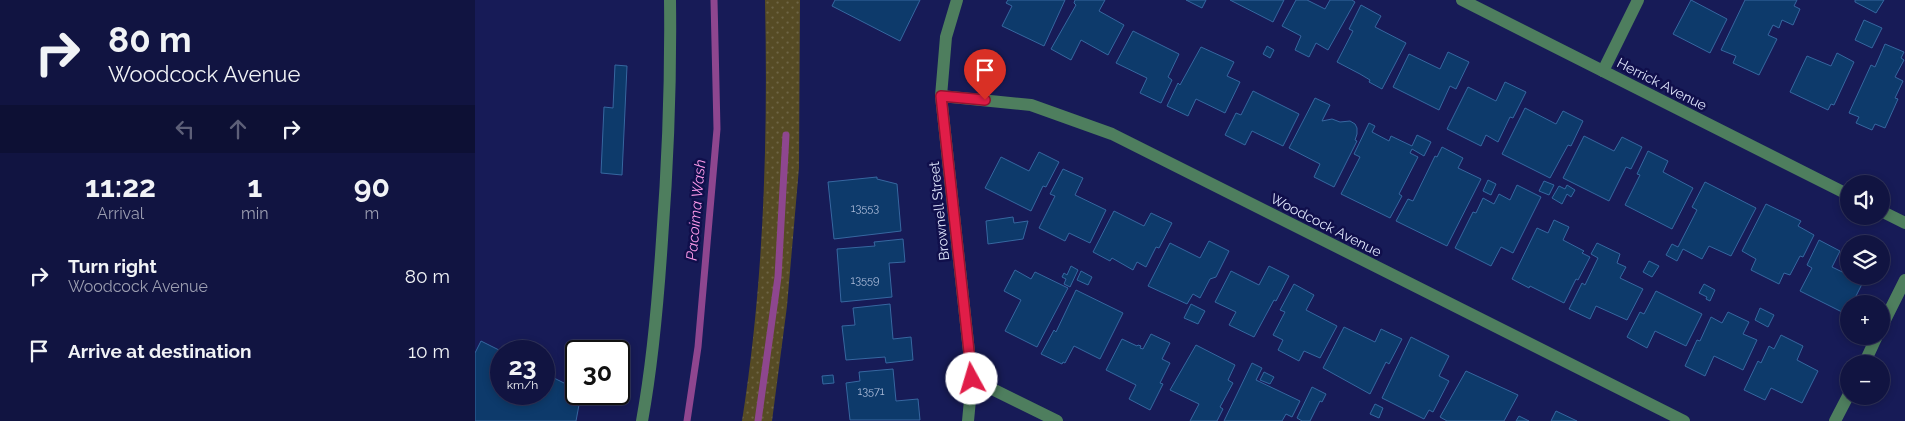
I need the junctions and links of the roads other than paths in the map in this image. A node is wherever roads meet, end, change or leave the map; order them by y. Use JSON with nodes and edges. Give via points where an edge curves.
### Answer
{"nodes":[{"id":1,"x":670,"y":0,"type":"edge"},
{"id":2,"x":957,"y":0,"type":"edge"},
{"id":3,"x":1462,"y":0,"type":"edge"},
{"id":4,"x":1639,"y":0,"type":"edge"},
{"id":5,"x":1603,"y":71,"type":"junction"},
{"id":6,"x":941,"y":96,"type":"junction"},
{"id":7,"x":1840,"y":190,"type":"edge"},
{"id":8,"x":1890,"y":216,"type":"edge"},
{"id":9,"x":1905,"y":223,"type":"edge"},
{"id":10,"x":1905,"y":280,"type":"edge"},
{"id":11,"x":1890,"y":310,"type":"edge"},
{"id":12,"x":972,"y":379,"type":"junction"},
{"id":13,"x":1843,"y":405,"type":"edge"},
{"id":14,"x":642,"y":421,"type":"edge"},
{"id":15,"x":968,"y":421,"type":"edge"},
{"id":16,"x":1057,"y":421,"type":"edge"},
{"id":17,"x":1684,"y":421,"type":"edge"},
{"id":18,"x":1835,"y":421,"type":"edge"}],
"edges":[{"from":1,"to":14,"type":"street","via":[[671,86],[667,171],[657,316]]},
{"from":2,"to":6,"type":"street","name":"Brownell Street","via":[[945,37]]},
{"from":3,"to":5,"type":"street","name":"Herrick Avenue"},
{"from":4,"to":5,"type":"street"},
{"from":5,"to":7,"type":"street","name":"Herrick Avenue"},
{"from":6,"to":12,"type":"street","name":"Brownell Street"},
{"from":6,"to":17,"type":"street","name":"Woodcock Avenue","via":[[1031,105],[1112,134]]},
{"from":8,"to":9,"type":"street"},
{"from":10,"to":11,"type":"street"},
{"from":12,"to":15,"type":"street","name":"Brownell Street"},
{"from":12,"to":16,"type":"street"},
{"from":13,"to":18,"type":"street"}]}
